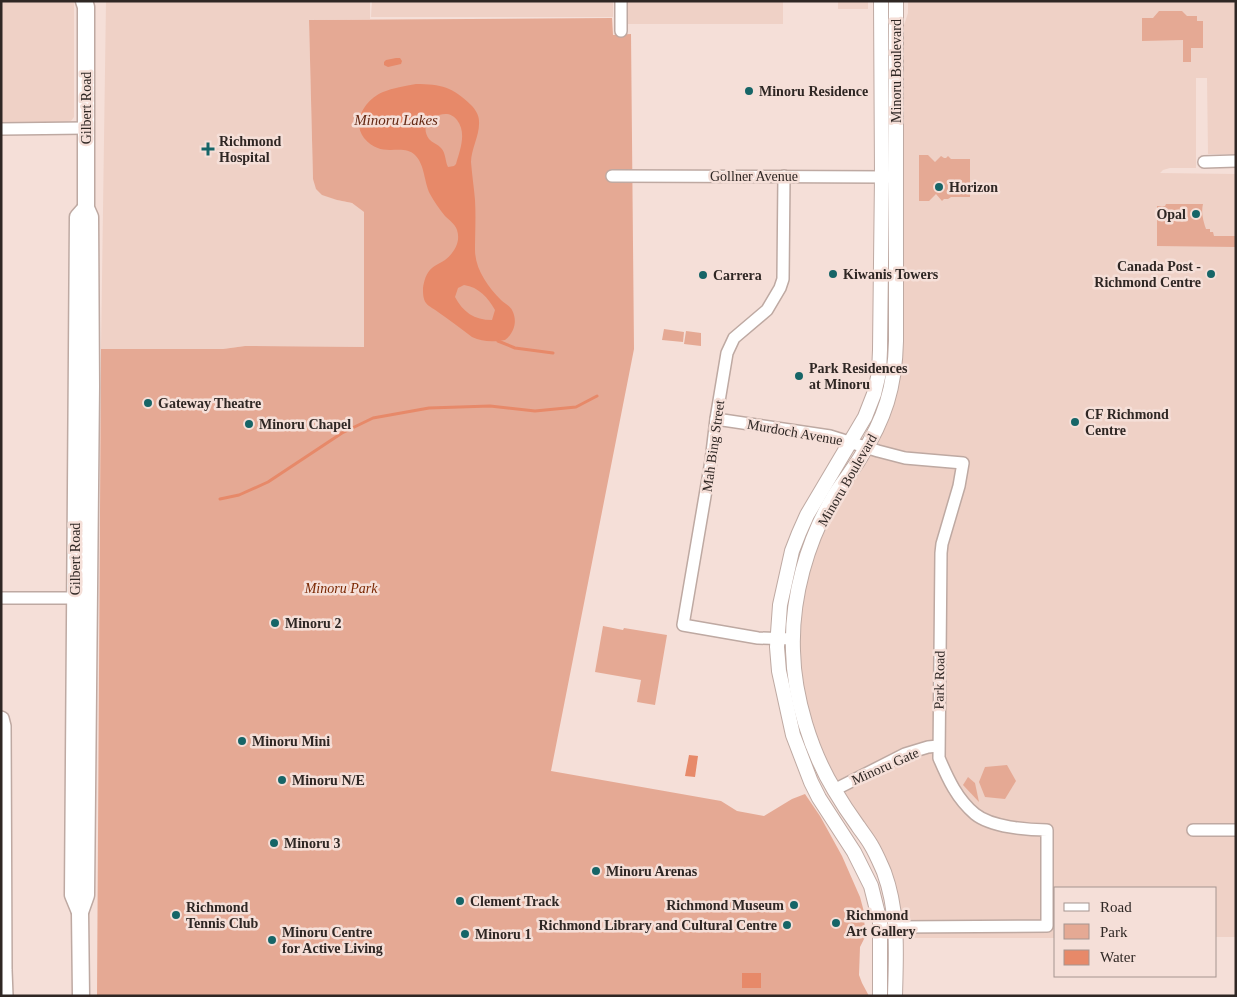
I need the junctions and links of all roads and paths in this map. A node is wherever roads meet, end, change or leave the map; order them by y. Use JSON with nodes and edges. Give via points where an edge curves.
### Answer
{"nodes":[{"id":1,"x":621,"y":1,"type":"edge"},
{"id":2,"x":881,"y":1,"type":"edge"},
{"id":3,"x":896,"y":1,"type":"edge"},
{"id":4,"x":87,"y":3,"type":"edge"},
{"id":5,"x":621,"y":31,"type":"dead end"},
{"id":6,"x":1,"y":128,"type":"edge"},
{"id":7,"x":86,"y":128,"type":"junction"},
{"id":8,"x":1236,"y":161,"type":"edge"},
{"id":9,"x":1204,"y":162,"type":"dead end"},
{"id":10,"x":612,"y":176,"type":"dead end"},
{"id":11,"x":784,"y":176,"type":"junction"},
{"id":12,"x":889,"y":177,"type":"junction"},
{"id":13,"x":716,"y":419,"type":"junction"},
{"id":14,"x":850,"y":442,"type":"junction"},
{"id":15,"x":866,"y":448,"type":"junction"},
{"id":16,"x":963,"y":463,"type":"joint"},
{"id":17,"x":1,"y":598,"type":"edge"},
{"id":18,"x":82,"y":598,"type":"junction"},
{"id":19,"x":778,"y":638,"type":"junction"},
{"id":20,"x":793,"y":639,"type":"junction"},
{"id":21,"x":2,"y":718,"type":"edge"},
{"id":22,"x":938,"y":746,"type":"junction"},
{"id":23,"x":834,"y":790,"type":"junction"},
{"id":24,"x":1193,"y":830,"type":"dead end"},
{"id":25,"x":1236,"y":830,"type":"edge"},
{"id":26,"x":3,"y":858,"type":"edge"},
{"id":27,"x":896,"y":927,"type":"junction"},
{"id":28,"x":4,"y":972,"type":"edge"},
{"id":29,"x":7,"y":996,"type":"edge"},
{"id":30,"x":81,"y":996,"type":"edge"},
{"id":31,"x":880,"y":996,"type":"edge"},
{"id":32,"x":896,"y":996,"type":"edge"}],
"edges":[{"from":1,"to":5,"type":"street"},
{"from":2,"to":12,"type":"street","name":"Minoru Boulevard"},
{"from":3,"to":12,"type":"street","name":"Minoru Boulevard"},
{"from":4,"to":7,"type":"main road","name":"Gilbert Road"},
{"from":6,"to":7,"type":"street"},
{"from":7,"to":18,"type":"main road","name":"Gilbert Road","via":[[91,378]]},
{"from":8,"to":9,"type":"street"},
{"from":10,"to":11,"type":"street","name":"Gollner Avenue"},
{"from":11,"to":12,"type":"street","name":"Gollner Avenue"},
{"from":11,"to":13,"type":"street","name":"Mah Bing Street","via":[[783,279],[767,310],[734,338],[727,353]]},
{"from":12,"to":14,"type":"street","name":"Minoru Boulevard","via":[[879,373],[865,417]]},
{"from":12,"to":15,"type":"street","name":"Minoru Boulevard","via":[[895,362],[889,398],[880,424]]},
{"from":13,"to":14,"type":"street","name":"Murdoch Avenue","via":[[830,436]]},
{"from":13,"to":19,"type":"street","name":"Mah Bing Street","via":[[712,461],[683,625],[758,638]]},
{"from":14,"to":15,"type":"street","name":"Murdoch Avenue"},
{"from":14,"to":19,"type":"street","name":"Minoru Boulevard","via":[[798,533],[780,604]]},
{"from":15,"to":16,"type":"street","name":"Murdoch Avenue","via":[[905,458]]},
{"from":15,"to":20,"type":"street","name":"Minoru Boulevard","via":[[834,496],[810,548],[801,581]]},
{"from":16,"to":22,"type":"street","name":"Park Road","via":[[941,553]]},
{"from":17,"to":18,"type":"street"},
{"from":18,"to":30,"type":"main road","name":"Gilbert Road","via":[[86,896],[80,912]]},
{"from":19,"to":20,"type":"street","name":"Mah Bing Street"},
{"from":19,"to":31,"type":"street","name":"Minoru Boulevard","via":[[779,671],[793,735],[819,798],[872,886],[880,922]]},
{"from":20,"to":23,"type":"street","name":"Minoru Boulevard","via":[[800,706],[815,753]]},
{"from":21,"to":26,"type":"street","via":[[5,726]]},
{"from":22,"to":23,"type":"street","name":"Minoru Gate","via":[[904,754]]},
{"from":22,"to":27,"type":"street","name":"Park Road","via":[[939,758],[949,782],[976,815],[1004,826],[1047,830],[1047,926]]},
{"from":23,"to":27,"type":"street","name":"Minoru Boulevard","via":[[870,843],[883,871]]},
{"from":24,"to":25,"type":"street"},
{"from":26,"to":28,"type":"street"},
{"from":27,"to":32,"type":"street","name":"Minoru Boulevard"},
{"from":28,"to":29,"type":"street"}]}
